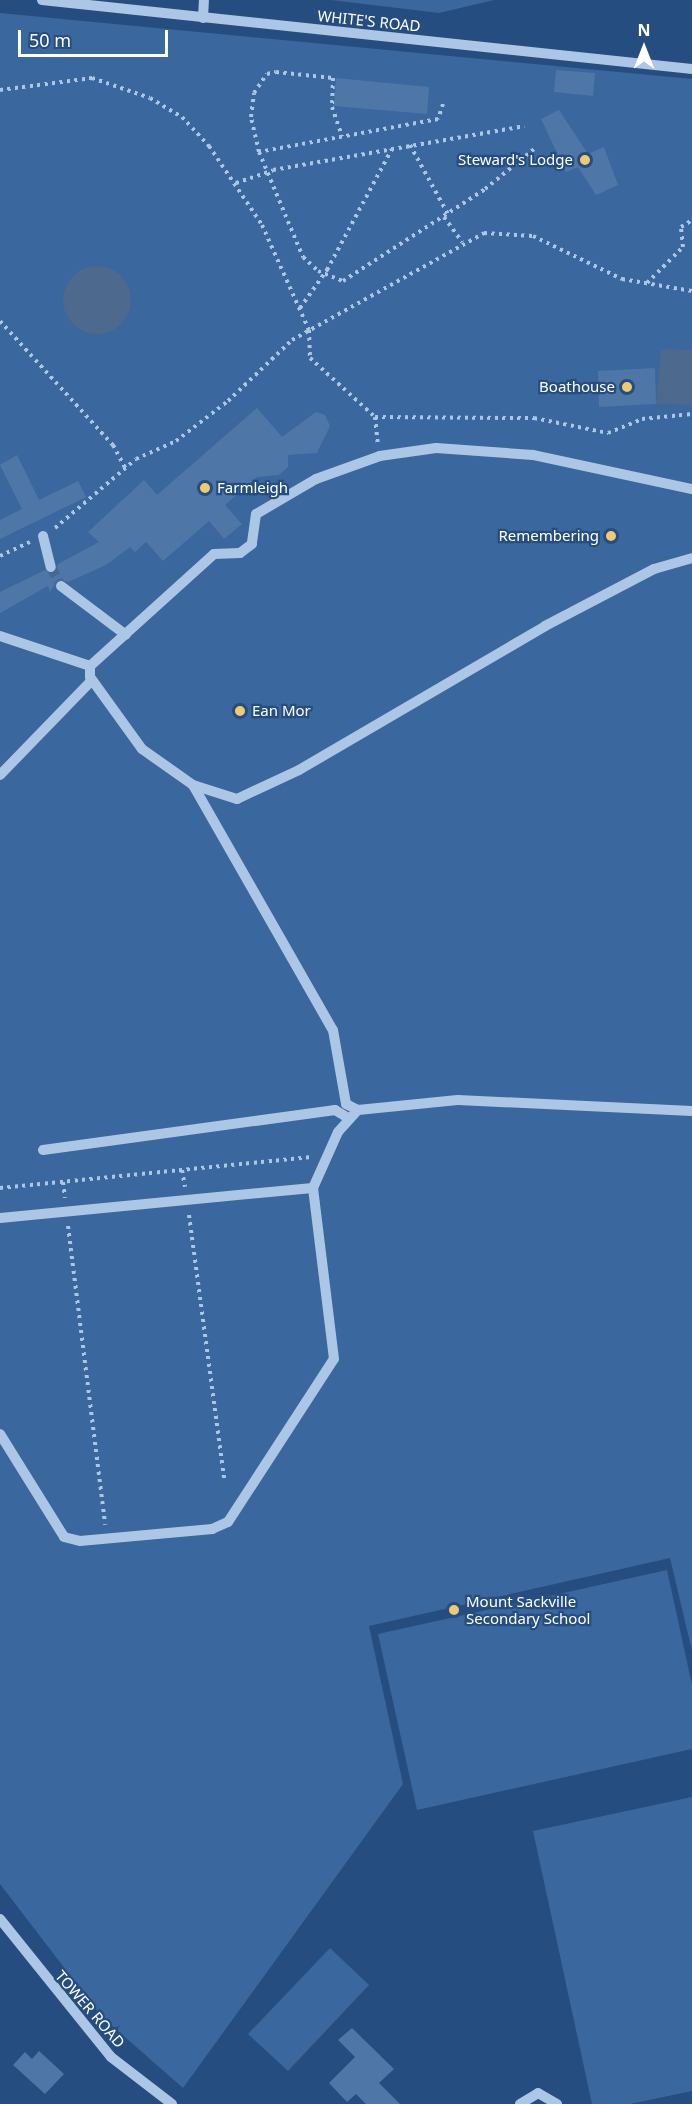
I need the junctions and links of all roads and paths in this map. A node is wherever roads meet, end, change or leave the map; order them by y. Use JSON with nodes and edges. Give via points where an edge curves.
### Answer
{"nodes":[{"id":1,"x":42,"y":0,"type":"edge"},
{"id":2,"x":204,"y":0,"type":"edge"},
{"id":3,"x":203,"y":18,"type":"junction"},
{"id":4,"x":692,"y":69,"type":"edge"},
{"id":5,"x":0,"y":90,"type":"edge"},
{"id":6,"x":443,"y":104,"type":"dead end"},
{"id":7,"x":524,"y":126,"type":"dead end"},
{"id":8,"x":342,"y":136,"type":"junction"},
{"id":9,"x":410,"y":144,"type":"junction"},
{"id":10,"x":392,"y":148,"type":"junction"},
{"id":11,"x":534,"y":149,"type":"dead end"},
{"id":12,"x":259,"y":152,"type":"junction"},
{"id":13,"x":265,"y":172,"type":"junction"},
{"id":14,"x":236,"y":183,"type":"junction"},
{"id":15,"x":446,"y":215,"type":"junction"},
{"id":16,"x":692,"y":220,"type":"edge"},
{"id":17,"x":462,"y":242,"type":"junction"},
{"id":18,"x":324,"y":273,"type":"junction"},
{"id":19,"x":647,"y":283,"type":"junction"},
{"id":20,"x":692,"y":291,"type":"edge"},
{"id":21,"x":299,"y":308,"type":"junction"},
{"id":22,"x":0,"y":321,"type":"edge"},
{"id":23,"x":309,"y":330,"type":"junction"},
{"id":24,"x":692,"y":414,"type":"edge"},
{"id":25,"x":375,"y":417,"type":"junction"},
{"id":26,"x":380,"y":456,"type":"junction"},
{"id":27,"x":125,"y":468,"type":"junction"},
{"id":28,"x":692,"y":489,"type":"edge"},
{"id":29,"x":43,"y":536,"type":"junction"},
{"id":30,"x":0,"y":556,"type":"edge"},
{"id":31,"x":692,"y":558,"type":"edge"},
{"id":32,"x":51,"y":567,"type":"tunnel mouth"},
{"id":33,"x":61,"y":585,"type":"tunnel mouth"},
{"id":34,"x":126,"y":635,"type":"junction"},
{"id":35,"x":0,"y":636,"type":"edge"},
{"id":36,"x":90,"y":666,"type":"junction"},
{"id":37,"x":92,"y":680,"type":"junction"},
{"id":38,"x":0,"y":775,"type":"edge"},
{"id":39,"x":193,"y":785,"type":"junction"},
{"id":40,"x":692,"y":1111,"type":"edge"},
{"id":41,"x":354,"y":1115,"type":"junction"},
{"id":42,"x":43,"y":1150,"type":"dead end"},
{"id":43,"x":319,"y":1156,"type":"dead end"},
{"id":44,"x":182,"y":1170,"type":"junction"},
{"id":45,"x":63,"y":1182,"type":"junction"},
{"id":46,"x":0,"y":1188,"type":"edge"},
{"id":47,"x":313,"y":1188,"type":"junction"},
{"id":48,"x":186,"y":1199,"type":"junction"},
{"id":49,"x":66,"y":1212,"type":"junction"},
{"id":50,"x":0,"y":1218,"type":"edge"},
{"id":51,"x":0,"y":1434,"type":"edge"},
{"id":52,"x":224,"y":1479,"type":"dead end"},
{"id":53,"x":107,"y":1538,"type":"junction"},
{"id":54,"x":0,"y":1919,"type":"edge"},
{"id":55,"x":172,"y":2104,"type":"edge"},
{"id":56,"x":520,"y":2104,"type":"edge"},
{"id":57,"x":557,"y":2104,"type":"edge"}],
"edges":[{"from":1,"to":3,"type":"street","name":"WHITE'S ROAD"},
{"from":2,"to":3,"type":"street"},
{"from":3,"to":4,"type":"street","name":"WHITE'S ROAD"},
{"from":5,"to":14,"type":"path","via":[[92,78],[150,98],[182,117]]},
{"from":6,"to":8,"type":"path","via":[[438,119]]},
{"from":7,"to":9,"type":"path"},
{"from":8,"to":12,"type":"path"},
{"from":8,"to":12,"type":"path","via":[[332,107],[333,78],[276,72],[267,74],[254,93],[251,117]]},
{"from":9,"to":10,"type":"path"},
{"from":9,"to":15,"type":"path"},
{"from":10,"to":13,"type":"path"},
{"from":10,"to":18,"type":"path"},
{"from":11,"to":15,"type":"path"},
{"from":12,"to":13,"type":"path"},
{"from":13,"to":14,"type":"path"},
{"from":13,"to":18,"type":"path","via":[[303,257]]},
{"from":14,"to":21,"type":"path"},
{"from":15,"to":17,"type":"path"},
{"from":15,"to":18,"type":"path","via":[[343,281]]},
{"from":16,"to":19,"type":"path","via":[[681,227],[683,247]]},
{"from":17,"to":19,"type":"path","via":[[509,231],[533,236],[622,279]]},
{"from":17,"to":23,"type":"path"},
{"from":18,"to":21,"type":"path"},
{"from":19,"to":20,"type":"path"},
{"from":21,"to":23,"type":"path"},
{"from":22,"to":27,"type":"path","via":[[113,445]]},
{"from":23,"to":25,"type":"path","via":[[310,358]]},
{"from":23,"to":27,"type":"path","via":[[176,441]]},
{"from":24,"to":25,"type":"path","via":[[642,419],[608,433],[534,418]]},
{"from":25,"to":26,"type":"path"},
{"from":26,"to":28,"type":"street","via":[[436,448],[533,455]]},
{"from":26,"to":34,"type":"street","via":[[316,478],[256,514],[252,544],[240,553],[214,554]]},
{"from":27,"to":29,"type":"path"},
{"from":29,"to":30,"type":"path"},
{"from":29,"to":32,"type":"street"},
{"from":31,"to":39,"type":"street","via":[[654,569],[545,626],[253,793],[237,799]]},
{"from":33,"to":34,"type":"street"},
{"from":34,"to":36,"type":"street"},
{"from":35,"to":36,"type":"street"},
{"from":36,"to":37,"type":"street"},
{"from":37,"to":38,"type":"street"},
{"from":37,"to":39,"type":"street","via":[[142,749]]},
{"from":39,"to":41,"type":"street","via":[[333,1030],[346,1104]]},
{"from":40,"to":41,"type":"street","via":[[458,1100]]},
{"from":41,"to":42,"type":"street","via":[[335,1110]]},
{"from":41,"to":47,"type":"street","via":[[338,1131]]},
{"from":43,"to":44,"type":"path"},
{"from":44,"to":45,"type":"path"},
{"from":44,"to":48,"type":"path"},
{"from":45,"to":46,"type":"path"},
{"from":45,"to":49,"type":"path"},
{"from":47,"to":48,"type":"street"},
{"from":47,"to":53,"type":"street","via":[[334,1359],[321,1383],[228,1522],[212,1529]]},
{"from":48,"to":49,"type":"street"},
{"from":48,"to":52,"type":"path"},
{"from":49,"to":50,"type":"street"},
{"from":49,"to":53,"type":"path"},
{"from":51,"to":53,"type":"street","via":[[64,1537]]},
{"from":54,"to":55,"type":"street","name":"TOWER ROAD","via":[[111,2057]]},
{"from":56,"to":57,"type":"street","via":[[538,2093]]}]}
